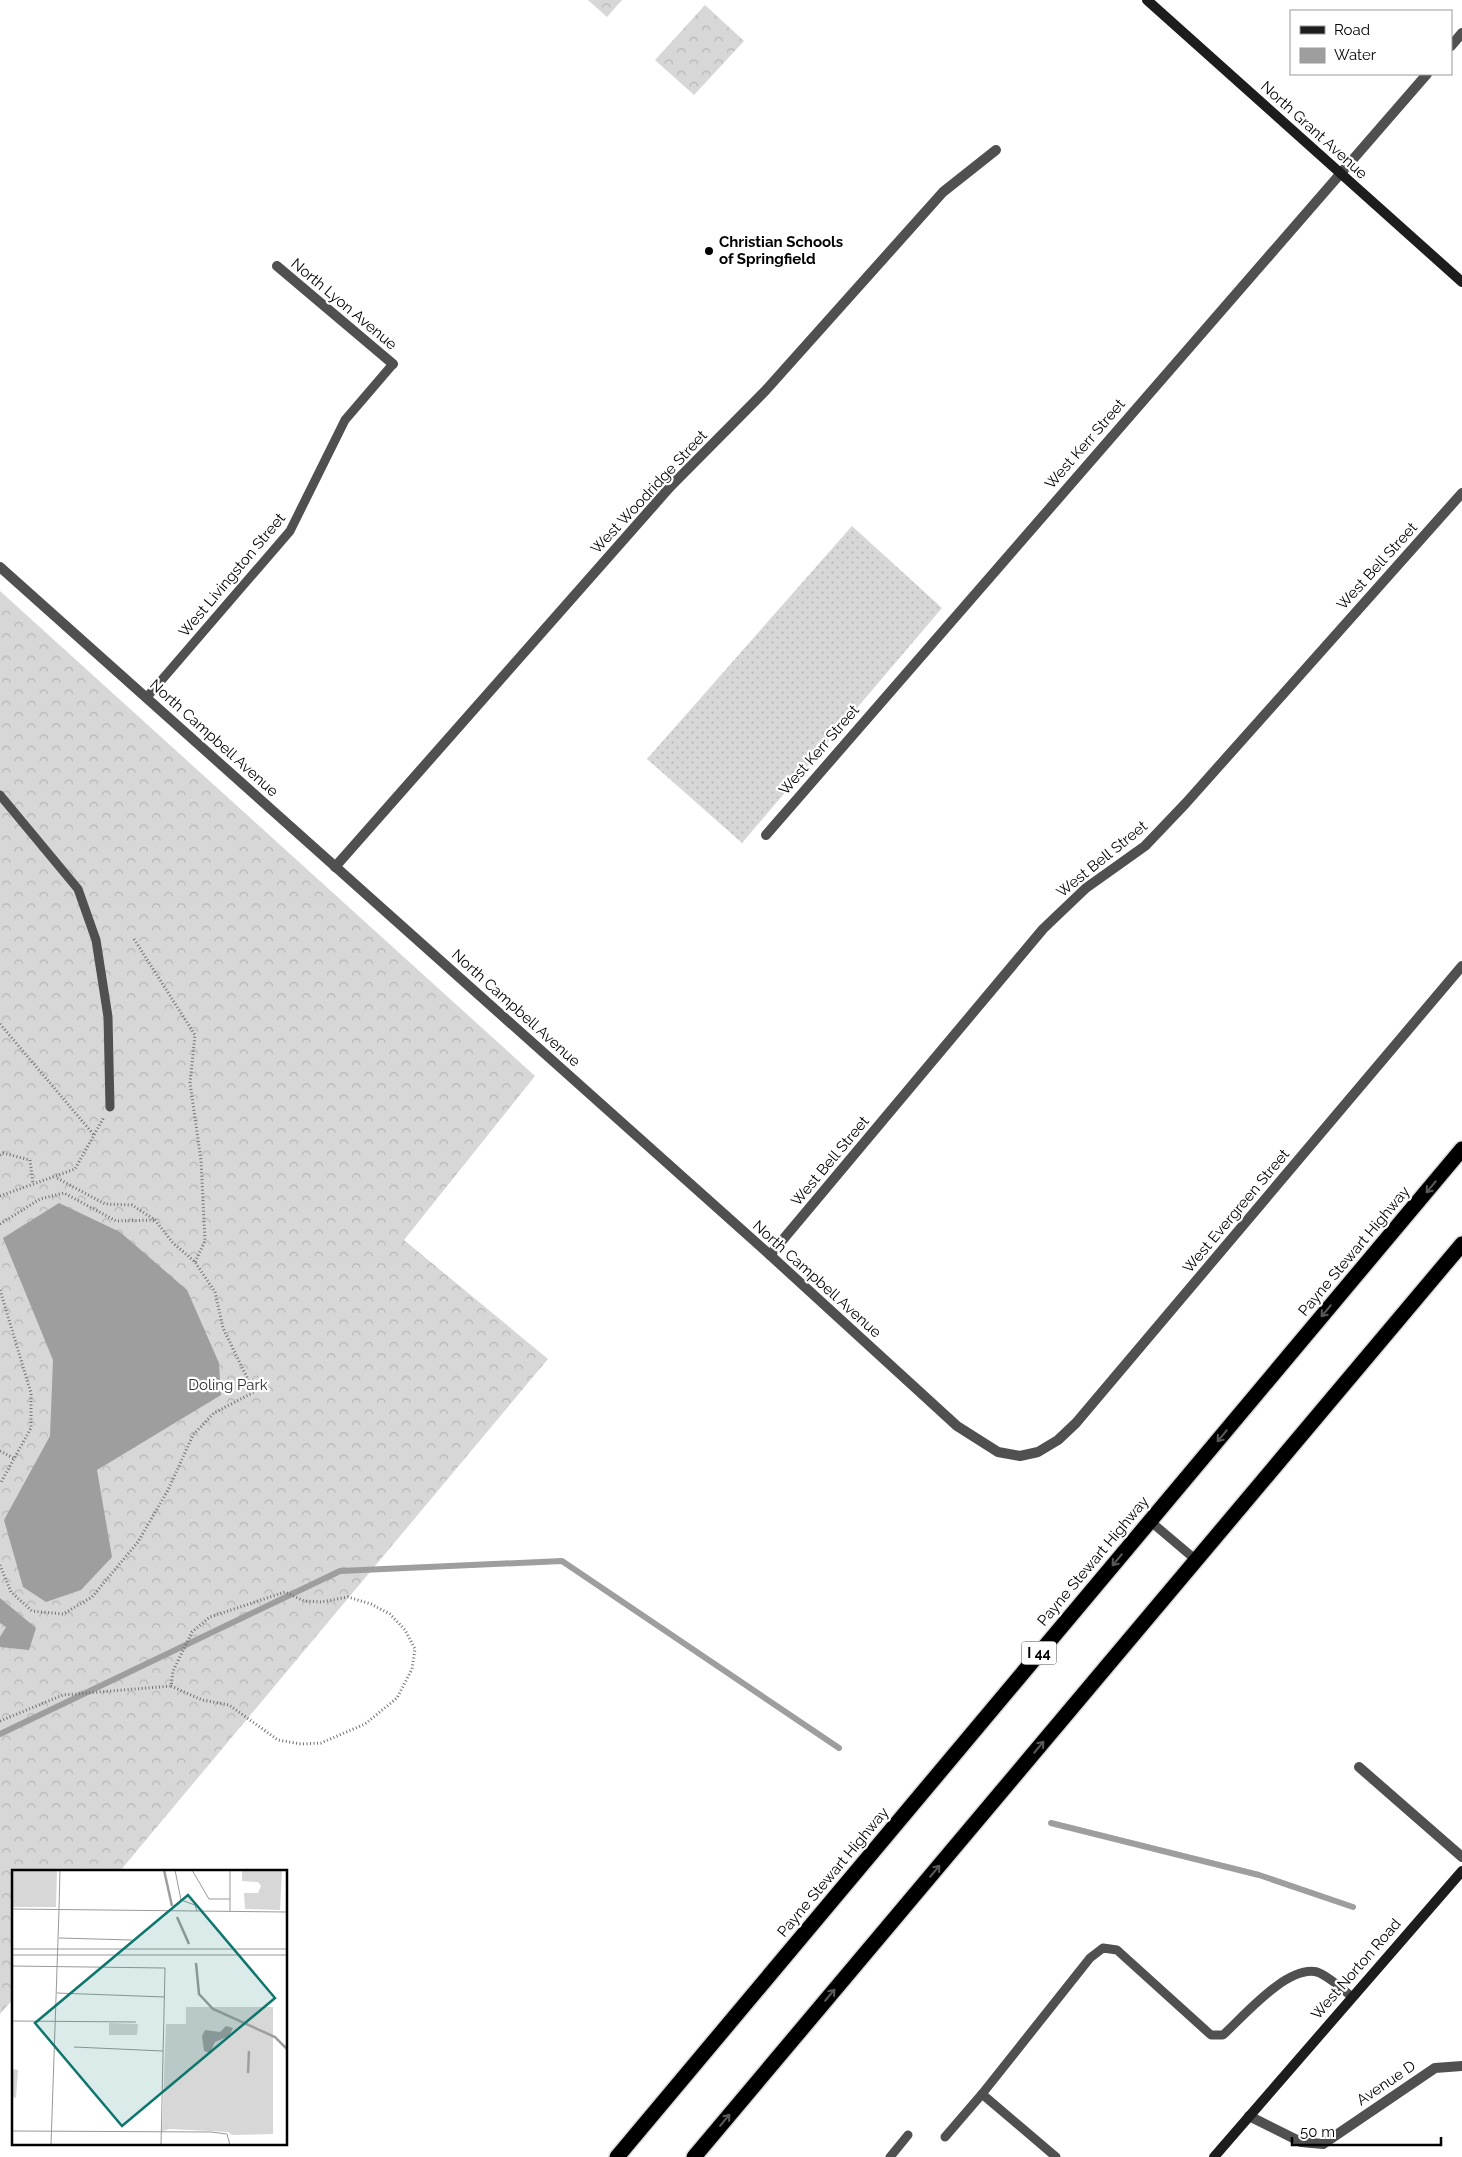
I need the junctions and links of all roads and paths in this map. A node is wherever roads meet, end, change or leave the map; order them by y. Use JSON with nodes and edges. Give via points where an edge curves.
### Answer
{"nodes":[{"id":1,"x":1147,"y":0,"type":"edge"},
{"id":2,"x":1462,"y":33,"type":"edge"},
{"id":3,"x":1452,"y":45,"type":"edge"},
{"id":4,"x":1426,"y":75,"type":"edge"},
{"id":5,"x":996,"y":150,"type":"dead end"},
{"id":6,"x":1341,"y":174,"type":"junction"},
{"id":7,"x":277,"y":266,"type":"dead end"},
{"id":8,"x":1462,"y":282,"type":"edge"},
{"id":9,"x":393,"y":364,"type":"joint"},
{"id":10,"x":1462,"y":494,"type":"edge"},
{"id":11,"x":0,"y":567,"type":"edge"},
{"id":12,"x":147,"y":697,"type":"junction"},
{"id":13,"x":0,"y":795,"type":"edge"},
{"id":14,"x":766,"y":835,"type":"dead end"},
{"id":15,"x":335,"y":867,"type":"junction"},
{"id":16,"x":134,"y":938,"type":"dead end"},
{"id":17,"x":1462,"y":966,"type":"edge"},
{"id":18,"x":1,"y":1026,"type":"edge"},
{"id":19,"x":110,"y":1107,"type":"joint"},
{"id":20,"x":94,"y":1135,"type":"junction"},
{"id":21,"x":1462,"y":1149,"type":"edge"},
{"id":22,"x":0,"y":1155,"type":"edge"},
{"id":23,"x":55,"y":1177,"type":"junction"},
{"id":24,"x":33,"y":1184,"type":"junction"},
{"id":25,"x":0,"y":1196,"type":"edge"},
{"id":26,"x":155,"y":1220,"type":"junction"},
{"id":27,"x":0,"y":1224,"type":"edge"},
{"id":28,"x":1462,"y":1244,"type":"edge"},
{"id":29,"x":770,"y":1255,"type":"junction"},
{"id":30,"x":195,"y":1262,"type":"junction"},
{"id":31,"x":0,"y":1290,"type":"edge"},
{"id":32,"x":0,"y":1451,"type":"edge"},
{"id":33,"x":1020,"y":1456,"type":"joint"},
{"id":34,"x":15,"y":1459,"type":"junction"},
{"id":35,"x":0,"y":1484,"type":"edge"},
{"id":36,"x":1150,"y":1520,"type":"junction"},
{"id":37,"x":1196,"y":1560,"type":"junction"},
{"id":38,"x":0,"y":1565,"type":"edge"},
{"id":39,"x":172,"y":1686,"type":"junction"},
{"id":40,"x":0,"y":1721,"type":"edge"},
{"id":41,"x":1359,"y":1767,"type":"dead end"},
{"id":42,"x":1462,"y":1856,"type":"edge"},
{"id":43,"x":1462,"y":1871,"type":"edge"},
{"id":44,"x":1352,"y":1996,"type":"junction"},
{"id":45,"x":1462,"y":2066,"type":"edge"},
{"id":46,"x":982,"y":2094,"type":"junction"},
{"id":47,"x":1249,"y":2116,"type":"junction"},
{"id":48,"x":908,"y":2135,"type":"dead end"},
{"id":49,"x":945,"y":2137,"type":"dead end"},
{"id":50,"x":617,"y":2157,"type":"edge"},
{"id":51,"x":694,"y":2157,"type":"edge"},
{"id":52,"x":890,"y":2157,"type":"edge"},
{"id":53,"x":1056,"y":2157,"type":"edge"},
{"id":54,"x":1214,"y":2157,"type":"edge"}],
"edges":[{"from":1,"to":6,"type":"main road","name":"North Grant Avenue"},
{"from":2,"to":3,"type":"street"},
{"from":4,"to":6,"type":"street","name":"West Kerr Street"},
{"from":5,"to":15,"type":"street","name":"West Woodridge Street","via":[[944,192],[766,390],[670,487]]},
{"from":6,"to":8,"type":"main road","name":"North Grant Avenue"},
{"from":6,"to":14,"type":"street","name":"West Kerr Street"},
{"from":7,"to":9,"type":"street","name":"North Lyon Avenue"},
{"from":9,"to":12,"type":"lane","name":"West Livingston Street","via":[[345,420],[290,531]]},
{"from":10,"to":29,"type":"street","name":"West Bell Street","via":[[1159,832],[1145,846],[1086,888],[1043,929]]},
{"from":11,"to":12,"type":"street","name":"North Campbell Avenue"},
{"from":12,"to":15,"type":"street","name":"North Campbell Avenue"},
{"from":13,"to":19,"type":"lane","via":[[78,889],[96,940],[106,1008]]},
{"from":15,"to":29,"type":"street","name":"North Campbell Avenue"},
{"from":16,"to":30,"type":"path","via":[[194,1035],[190,1083],[201,1160],[205,1240]]},
{"from":17,"to":33,"type":"street","name":"West Evergreen Street","via":[[1076,1423],[1052,1444],[1038,1452]]},
{"from":18,"to":20,"type":"path"},
{"from":19,"to":20,"type":"path"},
{"from":20,"to":23,"type":"path","via":[[75,1169]]},
{"from":21,"to":36,"type":"highway","name":"Payne Stewart Highway","number":"I 44","one_way":true},
{"from":22,"to":24,"type":"path","via":[[30,1160]]},
{"from":23,"to":24,"type":"path"},
{"from":23,"to":26,"type":"path","via":[[105,1204],[132,1205]]},
{"from":24,"to":25,"type":"path"},
{"from":26,"to":27,"type":"path","via":[[116,1222],[64,1193],[40,1199]]},
{"from":26,"to":30,"type":"path","via":[[173,1244]]},
{"from":28,"to":37,"type":"highway"},
{"from":29,"to":33,"type":"street","name":"North Campbell Avenue","via":[[957,1426],[998,1452]]},
{"from":30,"to":38,"type":"path","via":[[215,1292],[223,1328],[254,1392],[214,1414],[193,1435],[168,1490],[138,1542],[92,1597],[63,1614],[32,1611],[12,1592]]},
{"from":31,"to":34,"type":"path","via":[[31,1394],[31,1428]]},
{"from":32,"to":34,"type":"path"},
{"from":34,"to":35,"type":"path"},
{"from":36,"to":37,"type":"lane"},
{"from":36,"to":50,"type":"highway","name":"Payne Stewart Highway","number":"I 44","one_way":true},
{"from":51,"to":37,"type":"highway","one_way":true},
{"from":39,"to":39,"type":"path","via":[[173,1670],[192,1632],[210,1617],[286,1592],[304,1601],[348,1598],[371,1604],[390,1614],[400,1624],[415,1649],[412,1669],[397,1698],[365,1724],[321,1743],[278,1740],[228,1705],[202,1700]]},
{"from":39,"to":40,"type":"path","via":[[63,1694]]},
{"from":41,"to":42,"type":"street"},
{"from":43,"to":44,"type":"main road","name":"West Norton Road"},
{"from":44,"to":46,"type":"lane","via":[[1318,1972],[1301,1972],[1280,1982],[1223,2035],[1211,2035],[1117,1950],[1103,1948],[1090,1958]]},
{"from":44,"to":47,"type":"main road","name":"West Norton Road"},
{"from":45,"to":47,"type":"street","name":"Avenue D","via":[[1434,2068],[1324,2144],[1301,2142]]},
{"from":46,"to":49,"type":"lane"},
{"from":46,"to":53,"type":"lane"},
{"from":47,"to":54,"type":"main road","name":"West Norton Road"},
{"from":48,"to":52,"type":"lane"}]}
